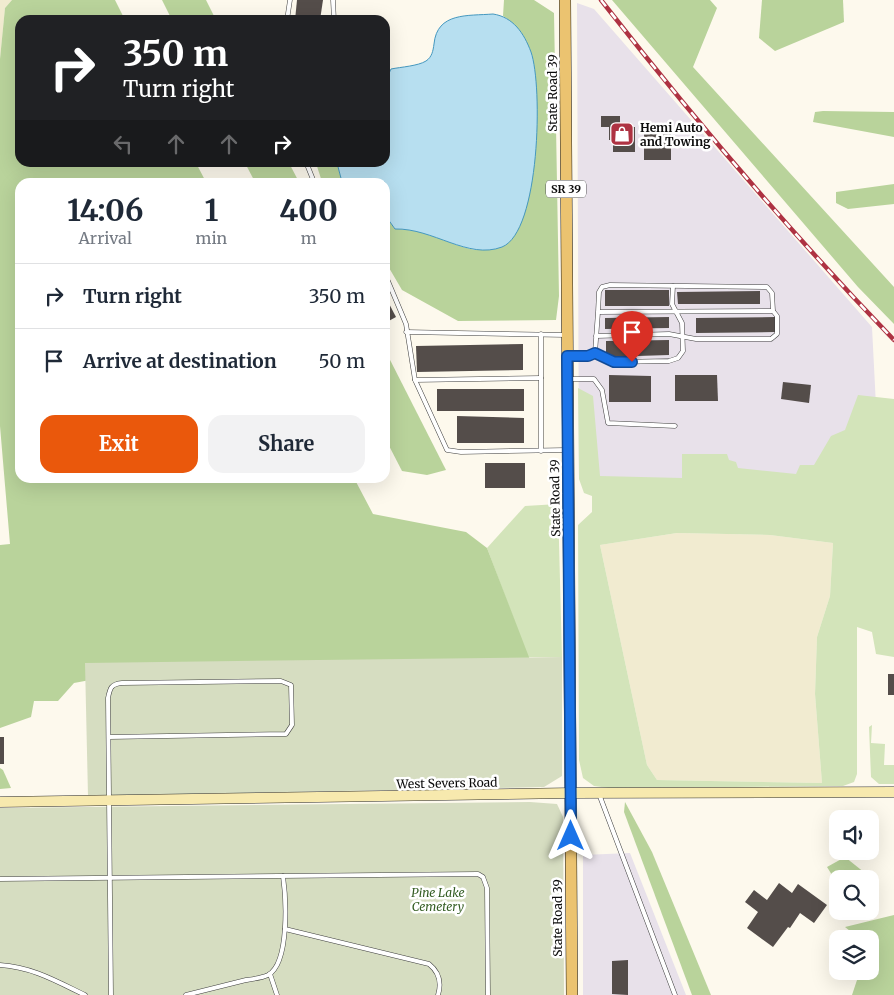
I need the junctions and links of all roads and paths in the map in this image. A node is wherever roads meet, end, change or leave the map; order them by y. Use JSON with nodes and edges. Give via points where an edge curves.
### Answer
{"nodes":[{"id":1,"x":290,"y":0,"type":"edge"},
{"id":2,"x":332,"y":0,"type":"edge"},
{"id":3,"x":565,"y":0,"type":"edge"},
{"id":4,"x":288,"y":15,"type":"edge"},
{"id":5,"x":334,"y":15,"type":"edge"},
{"id":6,"x":390,"y":286,"type":"edge"},
{"id":7,"x":673,"y":286,"type":"junction"},
{"id":8,"x":773,"y":311,"type":"junction"},
{"id":9,"x":598,"y":312,"type":"junction"},
{"id":10,"x":675,"y":312,"type":"junction"},
{"id":11,"x":406,"y":332,"type":"junction"},
{"id":12,"x":541,"y":334,"type":"junction"},
{"id":13,"x":566,"y":335,"type":"junction"},
{"id":14,"x":683,"y":335,"type":"junction"},
{"id":15,"x":596,"y":336,"type":"junction"},
{"id":16,"x":595,"y":353,"type":"junction"},
{"id":17,"x":567,"y":356,"type":"junction"},
{"id":18,"x":541,"y":378,"type":"junction"},
{"id":19,"x":567,"y":379,"type":"junction"},
{"id":20,"x":415,"y":380,"type":"junction"},
{"id":21,"x":675,"y":426,"type":"dead end"},
{"id":22,"x":568,"y":450,"type":"junction"},
{"id":23,"x":541,"y":451,"type":"junction"},
{"id":24,"x":109,"y":737,"type":"junction"},
{"id":25,"x":894,"y":792,"type":"edge"},
{"id":26,"x":571,"y":793,"type":"junction"},
{"id":27,"x":599,"y":794,"type":"junction"},
{"id":28,"x":110,"y":800,"type":"junction"},
{"id":29,"x":0,"y":802,"type":"edge"},
{"id":30,"x":283,"y":876,"type":"junction"},
{"id":31,"x":111,"y":878,"type":"junction"},
{"id":32,"x":0,"y":879,"type":"edge"},
{"id":33,"x":285,"y":929,"type":"junction"},
{"id":34,"x":0,"y":965,"type":"edge"},
{"id":35,"x":270,"y":974,"type":"junction"},
{"id":36,"x":84,"y":995,"type":"edge"},
{"id":37,"x":111,"y":995,"type":"edge"},
{"id":38,"x":186,"y":995,"type":"edge"},
{"id":39,"x":277,"y":995,"type":"edge"},
{"id":40,"x":438,"y":995,"type":"edge"},
{"id":41,"x":488,"y":995,"type":"edge"},
{"id":42,"x":572,"y":995,"type":"edge"},
{"id":43,"x":674,"y":995,"type":"edge"}],
"edges":[{"from":1,"to":4,"type":"lane"},
{"from":2,"to":5,"type":"lane"},
{"from":3,"to":13,"type":"main road","name":"State Road 39","number":"SR 39"},
{"from":6,"to":11,"type":"lane","via":[[406,324]]},
{"from":7,"to":8,"type":"lane","via":[[767,287],[772,293]]},
{"from":7,"to":9,"type":"lane","via":[[602,286]]},
{"from":7,"to":10,"type":"lane"},
{"from":8,"to":10,"type":"lane"},
{"from":8,"to":14,"type":"lane","via":[[777,316],[777,334],[771,339]]},
{"from":9,"to":10,"type":"lane"},
{"from":9,"to":15,"type":"lane"},
{"from":10,"to":14,"type":"lane","via":[[682,323]]},
{"from":11,"to":12,"type":"lane"},
{"from":11,"to":20,"type":"lane"},
{"from":12,"to":13,"type":"lane"},
{"from":12,"to":18,"type":"lane"},
{"from":13,"to":17,"type":"main road","name":"State Road 39","number":"SR 39"},
{"from":14,"to":15,"type":"lane"},
{"from":14,"to":16,"type":"lane","via":[[683,351],[678,358],[669,361],[614,362]]},
{"from":15,"to":16,"type":"lane"},
{"from":16,"to":17,"type":"lane"},
{"from":17,"to":19,"type":"main road","name":"State Road 39","number":"SR 39"},
{"from":18,"to":20,"type":"lane"},
{"from":18,"to":23,"type":"lane"},
{"from":19,"to":21,"type":"lane","via":[[594,379],[602,390],[608,423]]},
{"from":19,"to":22,"type":"main road","name":"State Road 39","number":"SR 39"},
{"from":20,"to":23,"type":"lane","via":[[447,450]]},
{"from":22,"to":23,"type":"lane"},
{"from":22,"to":26,"type":"main road","name":"State Road 39","number":"SR 39"},
{"from":24,"to":24,"type":"lane","via":[[108,698],[115,684],[281,681],[291,685],[292,725],[286,734]]},
{"from":24,"to":28,"type":"lane"},
{"from":25,"to":27,"type":"street","name":"West Severs Road"},
{"from":26,"to":27,"type":"street","name":"West Severs Road"},
{"from":26,"to":28,"type":"street","name":"West Severs Road"},
{"from":26,"to":42,"type":"main road","name":"State Road 39","number":"SR 39"},
{"from":27,"to":43,"type":"lane"},
{"from":28,"to":29,"type":"street","name":"West Severs Road"},
{"from":28,"to":31,"type":"lane"},
{"from":30,"to":31,"type":"lane"},
{"from":30,"to":33,"type":"lane"},
{"from":30,"to":41,"type":"lane","via":[[478,874],[483,877],[487,888]]},
{"from":31,"to":32,"type":"lane"},
{"from":31,"to":37,"type":"lane"},
{"from":33,"to":35,"type":"lane","via":[[279,959]]},
{"from":33,"to":40,"type":"lane","via":[[429,964],[437,971]]},
{"from":34,"to":36,"type":"lane","via":[[34,971]]},
{"from":35,"to":38,"type":"lane"},
{"from":35,"to":39,"type":"lane"}]}
